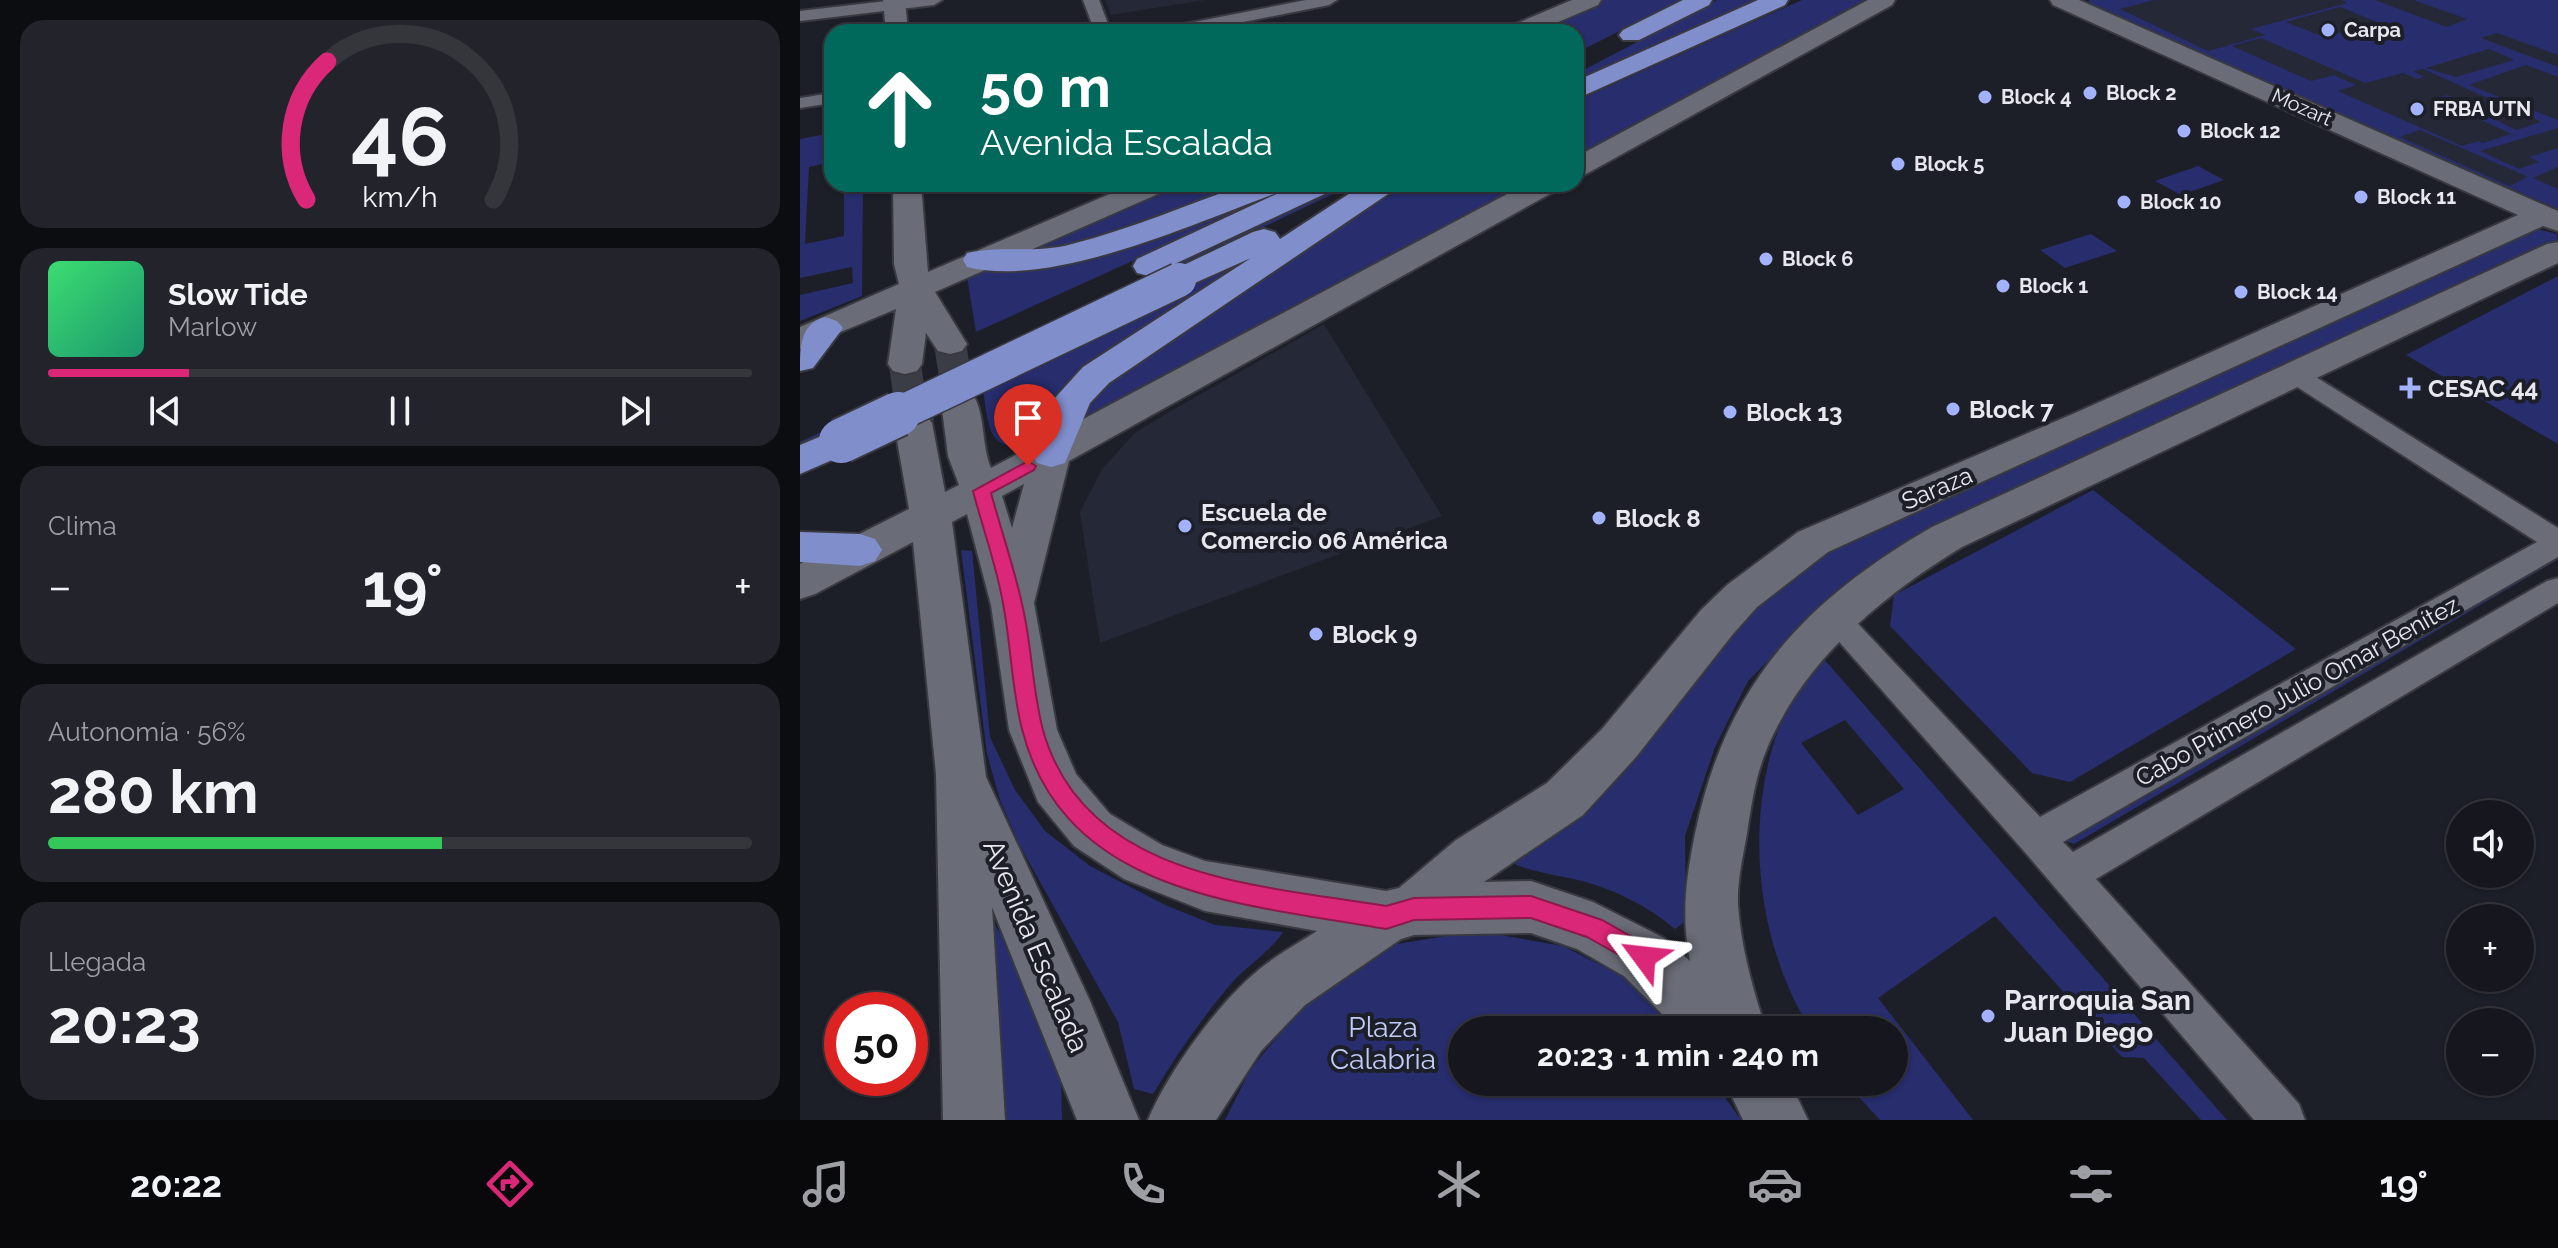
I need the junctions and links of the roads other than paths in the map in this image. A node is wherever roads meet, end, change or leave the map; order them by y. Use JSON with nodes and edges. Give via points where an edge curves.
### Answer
{"nodes":[{"id":1,"x":934,"y":0,"type":"edge"},
{"id":2,"x":1091,"y":0,"type":"edge"},
{"id":3,"x":1329,"y":0,"type":"edge"},
{"id":4,"x":1590,"y":0,"type":"edge"},
{"id":5,"x":1701,"y":0,"type":"edge"},
{"id":6,"x":1777,"y":0,"type":"edge"},
{"id":7,"x":1884,"y":0,"type":"edge"},
{"id":8,"x":2061,"y":0,"type":"edge"},
{"id":9,"x":894,"y":2,"type":"edge"},
{"id":10,"x":1280,"y":5,"type":"edge"},
{"id":11,"x":800,"y":16,"type":"edge"},
{"id":12,"x":896,"y":24,"type":"edge"},
{"id":13,"x":1100,"y":24,"type":"edge"},
{"id":14,"x":1246,"y":24,"type":"edge"},
{"id":15,"x":1293,"y":24,"type":"edge"},
{"id":16,"x":1534,"y":24,"type":"edge"},
{"id":17,"x":1616,"y":43,"type":"dead end"},
{"id":18,"x":1584,"y":87,"type":"edge"},
{"id":19,"x":824,"y":99,"type":"edge"},
{"id":20,"x":800,"y":103,"type":"edge"},
{"id":21,"x":1584,"y":164,"type":"edge"},
{"id":22,"x":907,"y":192,"type":"edge"},
{"id":23,"x":1138,"y":192,"type":"edge"},
{"id":24,"x":1252,"y":192,"type":"edge"},
{"id":25,"x":1309,"y":192,"type":"edge"},
{"id":26,"x":1361,"y":192,"type":"edge"},
{"id":27,"x":1369,"y":192,"type":"edge"},
{"id":28,"x":1532,"y":192,"type":"edge"},
{"id":29,"x":2553,"y":229,"type":"edge"},
{"id":30,"x":979,"y":260,"type":"junction"},
{"id":31,"x":1164,"y":273,"type":"junction"},
{"id":32,"x":916,"y":287,"type":"junction"},
{"id":33,"x":812,"y":334,"type":"edge"},
{"id":34,"x":950,"y":344,"type":"tunnel mouth"},
{"id":35,"x":800,"y":360,"type":"edge"},
{"id":36,"x":905,"y":364,"type":"tunnel mouth"},
{"id":37,"x":2294,"y":374,"type":"junction"},
{"id":38,"x":959,"y":401,"type":"tunnel mouth"},
{"id":39,"x":913,"y":423,"type":"tunnel mouth"},
{"id":40,"x":838,"y":427,"type":"junction"},
{"id":41,"x":800,"y":429,"type":"edge"},
{"id":42,"x":1051,"y":454,"type":"junction"},
{"id":43,"x":800,"y":461,"type":"edge"},
{"id":44,"x":981,"y":491,"type":"junction"},
{"id":45,"x":931,"y":515,"type":"junction"},
{"id":46,"x":2558,"y":543,"type":"edge"},
{"id":47,"x":800,"y":547,"type":"edge"},
{"id":48,"x":860,"y":550,"type":"junction"},
{"id":49,"x":800,"y":583,"type":"edge"},
{"id":50,"x":2558,"y":589,"type":"edge"},
{"id":51,"x":1013,"y":605,"type":"junction"},
{"id":52,"x":1835,"y":619,"type":"junction"},
{"id":53,"x":961,"y":774,"type":"junction"},
{"id":54,"x":2036,"y":838,"type":"junction"},
{"id":55,"x":2068,"y":875,"type":"junction"},
{"id":56,"x":1400,"y":913,"type":"junction"},
{"id":57,"x":1704,"y":1016,"type":"edge"},
{"id":58,"x":1733,"y":1016,"type":"edge"},
{"id":59,"x":1764,"y":1096,"type":"edge"},
{"id":60,"x":974,"y":1120,"type":"edge"},
{"id":61,"x":1108,"y":1120,"type":"edge"},
{"id":62,"x":1179,"y":1120,"type":"edge"},
{"id":63,"x":1777,"y":1120,"type":"edge"},
{"id":64,"x":2283,"y":1120,"type":"edge"}],
"edges":[{"from":1,"to":9,"type":"street"},
{"from":2,"to":13,"type":"street"},
{"from":3,"to":10,"type":"street"},
{"from":4,"to":16,"type":"street"},
{"from":5,"to":17,"type":"highway"},
{"from":6,"to":18,"type":"highway"},
{"from":7,"to":21,"type":"street"},
{"from":8,"to":29,"type":"street","name":"Mozart"},
{"from":9,"to":11,"type":"street"},
{"from":9,"to":12,"type":"street"},
{"from":10,"to":14,"type":"street"},
{"from":10,"to":15,"type":"street"},
{"from":19,"to":20,"type":"street"},
{"from":22,"to":32,"type":"street"},
{"from":23,"to":30,"type":"street"},
{"from":24,"to":30,"type":"highway","via":[[1075,254]]},
{"from":25,"to":31,"type":"highway"},
{"from":26,"to":31,"type":"highway"},
{"from":27,"to":42,"type":"highway","via":[[1096,375],[1073,399]]},
{"from":28,"to":42,"type":"street"},
{"from":29,"to":37,"type":"street","name":"Saraza"},
{"from":29,"to":56,"type":"street","name":"Saraza","via":[[1813,542],[1753,586],[1717,622],[1619,743],[1565,799]]},
{"from":30,"to":32,"type":"street"},
{"from":31,"to":40,"type":"highway","bridge":true},
{"from":32,"to":33,"type":"street"},
{"from":32,"to":34,"type":"street"},
{"from":32,"to":36,"type":"street"},
{"from":33,"to":35,"type":"highway"},
{"from":37,"to":46,"type":"street"},
{"from":37,"to":52,"type":"street","name":"Saraza","via":[[1947,537],[1871,586]]},
{"from":38,"to":44,"type":"street","via":[[967,456]]},
{"from":39,"to":45,"type":"street","name":"Avenida Escalada"},
{"from":40,"to":41,"type":"highway"},
{"from":40,"to":43,"type":"highway"},
{"from":42,"to":44,"type":"street"},
{"from":42,"to":51,"type":"street"},
{"from":44,"to":45,"type":"street"},
{"from":44,"to":51,"type":"street"},
{"from":45,"to":48,"type":"street"},
{"from":45,"to":53,"type":"street","name":"Avenida Escalada"},
{"from":46,"to":54,"type":"street","name":"Cabo Primero Julio Omar Benítez"},
{"from":47,"to":48,"type":"highway"},
{"from":48,"to":49,"type":"street"},
{"from":50,"to":55,"type":"street","name":"Cabo Primero Julio Omar Benítez"},
{"from":51,"to":56,"type":"street","via":[[1033,730],[1056,787],[1092,830],[1143,862],[1205,886]]},
{"from":52,"to":54,"type":"street"},
{"from":52,"to":58,"type":"street","name":"Saraza","via":[[1808,644],[1773,694],[1740,755],[1724,812],[1710,902]]},
{"from":53,"to":60,"type":"street","name":"Avenida Escalada"},
{"from":53,"to":61,"type":"street","name":"Avenida Escalada"},
{"from":54,"to":55,"type":"street"},
{"from":55,"to":64,"type":"street"},
{"from":56,"to":57,"type":"street","via":[[1531,907],[1593,928],[1644,957]]},
{"from":56,"to":62,"type":"street","name":"Saraza","via":[[1285,985],[1240,1030]]},
{"from":59,"to":63,"type":"street"}]}
